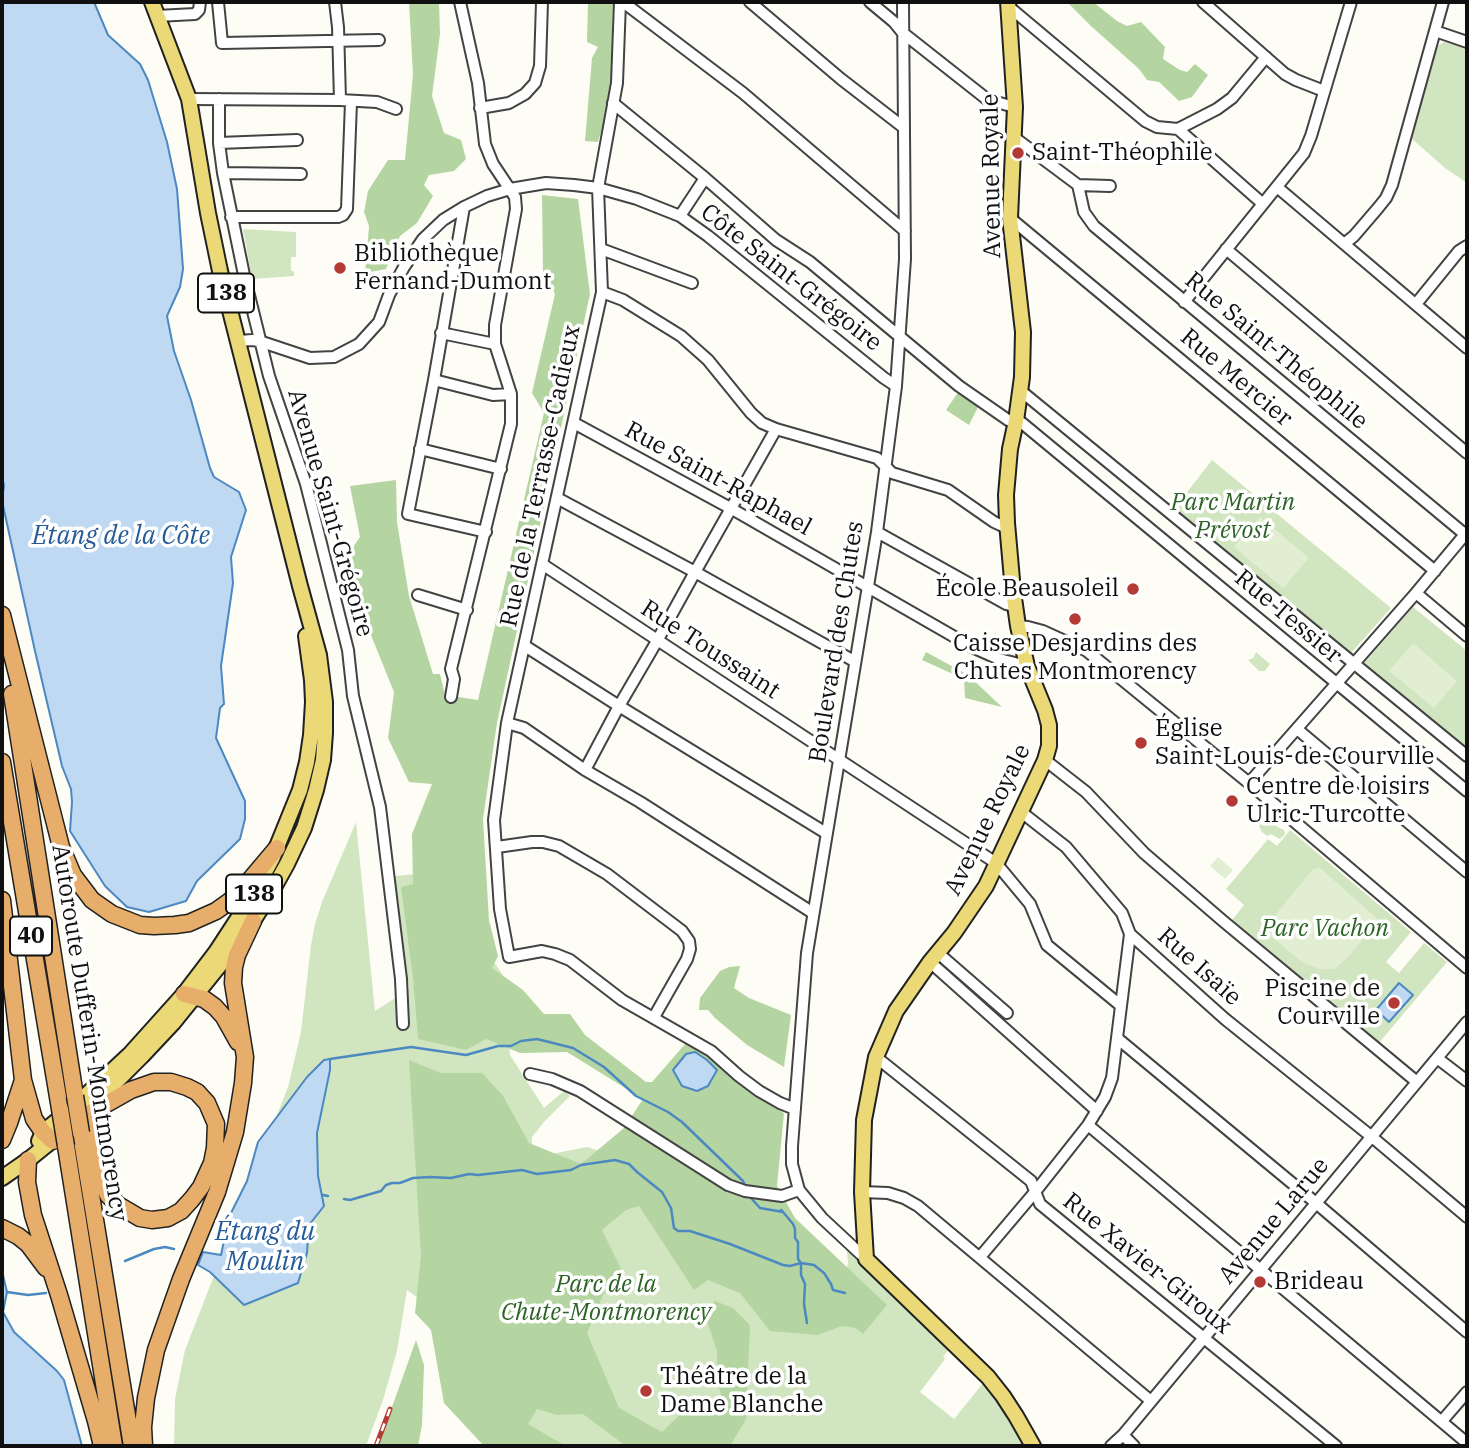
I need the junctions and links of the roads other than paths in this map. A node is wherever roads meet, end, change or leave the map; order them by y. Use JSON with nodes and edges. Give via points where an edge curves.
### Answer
{"nodes":[{"id":1,"x":152,"y":2,"type":"edge"},
{"id":2,"x":218,"y":2,"type":"edge"},
{"id":3,"x":335,"y":2,"type":"edge"},
{"id":4,"x":460,"y":2,"type":"edge"},
{"id":5,"x":542,"y":2,"type":"edge"},
{"id":6,"x":622,"y":2,"type":"edge"},
{"id":7,"x":750,"y":2,"type":"edge"},
{"id":8,"x":870,"y":2,"type":"edge"},
{"id":9,"x":903,"y":2,"type":"edge"},
{"id":10,"x":1203,"y":2,"type":"edge"},
{"id":11,"x":1351,"y":2,"type":"edge"},
{"id":12,"x":1443,"y":2,"type":"edge"},
{"id":13,"x":1008,"y":4,"type":"edge"},
{"id":14,"x":199,"y":7,"type":"edge"},
{"id":15,"x":157,"y":16,"type":"junction"},
{"id":16,"x":1435,"y":31,"type":"junction"},
{"id":17,"x":903,"y":33,"type":"junction"},
{"id":18,"x":379,"y":40,"type":"dead end"},
{"id":19,"x":338,"y":42,"type":"junction"},
{"id":20,"x":1467,"y":43,"type":"edge"},
{"id":21,"x":1266,"y":57,"type":"junction"},
{"id":22,"x":1324,"y":91,"type":"junction"},
{"id":23,"x":189,"y":99,"type":"junction"},
{"id":24,"x":219,"y":99,"type":"junction"},
{"id":25,"x":345,"y":101,"type":"junction"},
{"id":26,"x":614,"y":103,"type":"junction"},
{"id":27,"x":1015,"y":107,"type":"junction"},
{"id":28,"x":481,"y":108,"type":"junction"},
{"id":29,"x":396,"y":109,"type":"dead end"},
{"id":30,"x":903,"y":127,"type":"junction"},
{"id":31,"x":1178,"y":129,"type":"junction"},
{"id":32,"x":1015,"y":138,"type":"junction"},
{"id":33,"x":297,"y":140,"type":"dead end"},
{"id":34,"x":219,"y":143,"type":"junction"},
{"id":35,"x":223,"y":173,"type":"junction"},
{"id":36,"x":301,"y":174,"type":"dead end"},
{"id":37,"x":705,"y":178,"type":"junction"},
{"id":38,"x":1078,"y":185,"type":"junction"},
{"id":39,"x":1110,"y":186,"type":"dead end"},
{"id":40,"x":1277,"y":187,"type":"junction"},
{"id":41,"x":510,"y":188,"type":"junction"},
{"id":42,"x":598,"y":188,"type":"junction"},
{"id":43,"x":1263,"y":204,"type":"junction"},
{"id":44,"x":464,"y":207,"type":"junction"},
{"id":45,"x":680,"y":216,"type":"junction"},
{"id":46,"x":231,"y":217,"type":"junction"},
{"id":47,"x":1010,"y":218,"type":"junction"},
{"id":48,"x":905,"y":231,"type":"junction"},
{"id":49,"x":1344,"y":244,"type":"junction"},
{"id":50,"x":1467,"y":246,"type":"edge"},
{"id":51,"x":601,"y":249,"type":"junction"},
{"id":52,"x":1226,"y":249,"type":"junction"},
{"id":53,"x":692,"y":283,"type":"dead end"},
{"id":54,"x":603,"y":292,"type":"junction"},
{"id":55,"x":1184,"y":302,"type":"junction"},
{"id":56,"x":1416,"y":304,"type":"junction"},
{"id":57,"x":441,"y":333,"type":"junction"},
{"id":58,"x":900,"y":337,"type":"junction"},
{"id":59,"x":239,"y":341,"type":"junction"},
{"id":60,"x":259,"y":341,"type":"junction"},
{"id":61,"x":495,"y":344,"type":"junction"},
{"id":62,"x":1467,"y":348,"type":"edge"},
{"id":63,"x":434,"y":380,"type":"junction"},
{"id":64,"x":897,"y":386,"type":"junction"},
{"id":65,"x":1021,"y":391,"type":"junction"},
{"id":66,"x":511,"y":394,"type":"junction"},
{"id":67,"x":1016,"y":421,"type":"junction"},
{"id":68,"x":574,"y":423,"type":"junction"},
{"id":69,"x":776,"y":429,"type":"junction"},
{"id":70,"x":421,"y":449,"type":"junction"},
{"id":71,"x":1467,"y":453,"type":"edge"},
{"id":72,"x":886,"y":468,"type":"junction"},
{"id":73,"x":501,"y":469,"type":"junction"},
{"id":74,"x":557,"y":498,"type":"junction"},
{"id":75,"x":732,"y":509,"type":"junction"},
{"id":76,"x":1007,"y":527,"type":"junction"},
{"id":77,"x":877,"y":532,"type":"junction"},
{"id":78,"x":486,"y":533,"type":"junction"},
{"id":79,"x":1466,"y":534,"type":"edge"},
{"id":80,"x":542,"y":565,"type":"junction"},
{"id":81,"x":1435,"y":571,"type":"junction"},
{"id":82,"x":695,"y":572,"type":"junction"},
{"id":83,"x":300,"y":586,"type":"junction"},
{"id":84,"x":867,"y":588,"type":"junction"},
{"id":85,"x":1416,"y":593,"type":"junction"},
{"id":86,"x":418,"y":595,"type":"dead end"},
{"id":87,"x":1014,"y":606,"type":"junction"},
{"id":88,"x":467,"y":610,"type":"junction"},
{"id":89,"x":2,"y":615,"type":"edge"},
{"id":90,"x":1018,"y":626,"type":"junction"},
{"id":91,"x":2,"y":627,"type":"edge"},
{"id":92,"x":1467,"y":636,"type":"edge"},
{"id":93,"x":657,"y":641,"type":"junction"},
{"id":94,"x":525,"y":646,"type":"junction"},
{"id":95,"x":854,"y":661,"type":"junction"},
{"id":96,"x":1355,"y":663,"type":"junction"},
{"id":97,"x":1027,"y":666,"type":"junction"},
{"id":98,"x":1336,"y":684,"type":"junction"},
{"id":99,"x":451,"y":697,"type":"dead end"},
{"id":100,"x":618,"y":706,"type":"junction"},
{"id":101,"x":507,"y":723,"type":"junction"},
{"id":102,"x":1297,"y":729,"type":"junction"},
{"id":103,"x":1467,"y":756,"type":"edge"},
{"id":104,"x":839,"y":759,"type":"junction"},
{"id":105,"x":1045,"y":760,"type":"junction"},
{"id":106,"x":2,"y":762,"type":"edge"},
{"id":107,"x":585,"y":770,"type":"junction"},
{"id":108,"x":1249,"y":783,"type":"junction"},
{"id":109,"x":1467,"y":791,"type":"edge"},
{"id":110,"x":1020,"y":811,"type":"junction"},
{"id":111,"x":826,"y":833,"type":"junction"},
{"id":112,"x":497,"y":847,"type":"junction"},
{"id":113,"x":277,"y":848,"type":"junction"},
{"id":114,"x":996,"y":863,"type":"junction"},
{"id":115,"x":1467,"y":872,"type":"edge"},
{"id":116,"x":2,"y":900,"type":"edge"},
{"id":117,"x":813,"y":913,"type":"junction"},
{"id":118,"x":253,"y":921,"type":"junction"},
{"id":119,"x":1130,"y":934,"type":"junction"},
{"id":120,"x":934,"y":958,"type":"junction"},
{"id":121,"x":1467,"y":968,"type":"edge"},
{"id":122,"x":189,"y":995,"type":"junction"},
{"id":123,"x":1120,"y":1005,"type":"junction"},
{"id":124,"x":1007,"y":1013,"type":"dead end"},
{"id":125,"x":653,"y":1017,"type":"junction"},
{"id":126,"x":1467,"y":1022,"type":"edge"},
{"id":127,"x":403,"y":1024,"type":"dead end"},
{"id":128,"x":1117,"y":1038,"type":"junction"},
{"id":129,"x":245,"y":1057,"type":"junction"},
{"id":130,"x":876,"y":1057,"type":"junction"},
{"id":131,"x":1437,"y":1058,"type":"junction"},
{"id":132,"x":530,"y":1074,"type":"dead end"},
{"id":133,"x":23,"y":1080,"type":"junction"},
{"id":134,"x":1467,"y":1081,"type":"edge"},
{"id":135,"x":1417,"y":1082,"type":"junction"},
{"id":136,"x":795,"y":1109,"type":"junction"},
{"id":137,"x":1097,"y":1111,"type":"junction"},
{"id":138,"x":82,"y":1125,"type":"junction"},
{"id":139,"x":1088,"y":1125,"type":"junction"},
{"id":140,"x":1371,"y":1137,"type":"junction"},
{"id":141,"x":2,"y":1140,"type":"edge"},
{"id":142,"x":54,"y":1140,"type":"junction"},
{"id":143,"x":28,"y":1160,"type":"junction"},
{"id":144,"x":2,"y":1178,"type":"edge"},
{"id":145,"x":799,"y":1190,"type":"junction"},
{"id":146,"x":862,"y":1192,"type":"junction"},
{"id":147,"x":1035,"y":1192,"type":"junction"},
{"id":148,"x":1316,"y":1203,"type":"junction"},
{"id":149,"x":1467,"y":1217,"type":"edge"},
{"id":150,"x":2,"y":1228,"type":"edge"},
{"id":151,"x":980,"y":1258,"type":"junction"},
{"id":152,"x":866,"y":1259,"type":"junction"},
{"id":153,"x":1260,"y":1270,"type":"junction"},
{"id":154,"x":59,"y":1295,"type":"junction"},
{"id":155,"x":1467,"y":1332,"type":"edge"},
{"id":156,"x":1204,"y":1338,"type":"junction"},
{"id":157,"x":1467,"y":1392,"type":"edge"},
{"id":158,"x":1151,"y":1401,"type":"junction"},
{"id":159,"x":1442,"y":1421,"type":"junction"},
{"id":160,"x":1123,"y":1435,"type":"junction"},
{"id":161,"x":1467,"y":1443,"type":"edge"},
{"id":162,"x":102,"y":1446,"type":"edge"},
{"id":163,"x":114,"y":1446,"type":"edge"},
{"id":164,"x":132,"y":1446,"type":"edge"},
{"id":165,"x":144,"y":1446,"type":"edge"},
{"id":166,"x":1032,"y":1446,"type":"edge"},
{"id":167,"x":1111,"y":1446,"type":"edge"},
{"id":168,"x":1134,"y":1446,"type":"edge"},
{"id":169,"x":1336,"y":1446,"type":"edge"}],
"edges":[{"from":1,"to":15,"type":"main road","number":"138"},
{"from":2,"to":19,"type":"street","via":[[222,43]]},
{"from":3,"to":19,"type":"street"},
{"from":4,"to":28,"type":"street"},
{"from":5,"to":28,"type":"street","via":[[540,66],[535,83],[509,103]]},
{"from":6,"to":26,"type":"street","name":"Rue de la Terrasse-Cadieux"},
{"from":6,"to":48,"type":"street","via":[[743,93]]},
{"from":7,"to":30,"type":"street"},
{"from":8,"to":17,"type":"street"},
{"from":9,"to":17,"type":"street","name":"Boulevard des Chutes"},
{"from":10,"to":21,"type":"street"},
{"from":11,"to":22,"type":"street"},
{"from":12,"to":16,"type":"street"},
{"from":13,"to":27,"type":"main road","name":"Avenue Royale"},
{"from":13,"to":31,"type":"street","via":[[1145,121]]},
{"from":14,"to":15,"type":"street"},
{"from":15,"to":23,"type":"main road","number":"138"},
{"from":16,"to":20,"type":"street"},
{"from":16,"to":49,"type":"street","via":[[1392,185],[1378,208]]},
{"from":17,"to":27,"type":"street","via":[[988,100]]},
{"from":17,"to":30,"type":"street","name":"Boulevard des Chutes"},
{"from":18,"to":19,"type":"street"},
{"from":19,"to":25,"type":"street"},
{"from":21,"to":22,"type":"street","via":[[1285,74]]},
{"from":21,"to":31,"type":"street","via":[[1232,97]]},
{"from":22,"to":40,"type":"street","via":[[1304,153]]},
{"from":23,"to":24,"type":"street"},
{"from":23,"to":59,"type":"main road","number":"138","via":[[208,214]]},
{"from":24,"to":25,"type":"street"},
{"from":24,"to":34,"type":"street","name":"Avenue Saint-Grégoire"},
{"from":25,"to":29,"type":"street","via":[[377,102]]},
{"from":25,"to":46,"type":"street","via":[[344,215]]},
{"from":26,"to":37,"type":"street","name":"Rue Tessier"},
{"from":26,"to":42,"type":"street","name":"Rue de la Terrasse-Cadieux"},
{"from":27,"to":32,"type":"main road","name":"Avenue Royale"},
{"from":28,"to":41,"type":"street","via":[[485,144]]},
{"from":30,"to":48,"type":"street","name":"Boulevard des Chutes"},
{"from":31,"to":43,"type":"street"},
{"from":32,"to":38,"type":"street"},
{"from":32,"to":47,"type":"main road","name":"Avenue Royale"},
{"from":33,"to":34,"type":"street"},
{"from":34,"to":35,"type":"street","name":"Avenue Saint-Grégoire"},
{"from":35,"to":36,"type":"street"},
{"from":35,"to":46,"type":"street","name":"Avenue Saint-Grégoire"},
{"from":37,"to":45,"type":"street"},
{"from":37,"to":58,"type":"street","name":"Rue Tessier"},
{"from":38,"to":39,"type":"street"},
{"from":38,"to":55,"type":"street","name":"Rue Saint-Théophile","via":[[1084,212],[1094,226]]},
{"from":40,"to":43,"type":"street"},
{"from":40,"to":49,"type":"street"},
{"from":41,"to":42,"type":"street","name":"Côte Saint-Grégoire","via":[[545,183]]},
{"from":41,"to":44,"type":"street","name":"Côte Saint-Grégoire"},
{"from":41,"to":61,"type":"street","via":[[516,209]]},
{"from":42,"to":45,"type":"street","name":"Côte Saint-Grégoire"},
{"from":42,"to":51,"type":"street","name":"Rue de la Terrasse-Cadieux"},
{"from":43,"to":52,"type":"street"},
{"from":44,"to":57,"type":"street"},
{"from":44,"to":60,"type":"street","name":"Côte Saint-Grégoire","via":[[423,239],[388,295],[379,322],[359,344],[334,357],[310,358]]},
{"from":45,"to":64,"type":"street","name":"Côte Saint-Grégoire"},
{"from":46,"to":60,"type":"street","name":"Avenue Saint-Grégoire"},
{"from":47,"to":65,"type":"main road","name":"Avenue Royale","via":[[1023,332]]},
{"from":47,"to":81,"type":"street","name":"Rue Mercier"},
{"from":48,"to":58,"type":"street","name":"Boulevard des Chutes"},
{"from":49,"to":56,"type":"street"},
{"from":50,"to":56,"type":"street"},
{"from":51,"to":53,"type":"street"},
{"from":51,"to":54,"type":"street","name":"Rue de la Terrasse-Cadieux"},
{"from":52,"to":55,"type":"street"},
{"from":52,"to":71,"type":"street"},
{"from":54,"to":68,"type":"street","name":"Rue de la Terrasse-Cadieux"},
{"from":54,"to":69,"type":"street","via":[[624,300],[681,337],[708,360],[751,414]]},
{"from":55,"to":79,"type":"street","name":"Rue Saint-Théophile"},
{"from":56,"to":62,"type":"street"},
{"from":57,"to":61,"type":"street"},
{"from":57,"to":63,"type":"street"},
{"from":58,"to":64,"type":"street","name":"Boulevard des Chutes"},
{"from":58,"to":67,"type":"street","name":"Rue Tessier","via":[[958,386]]},
{"from":59,"to":60,"type":"street","name":"Côte Saint-Grégoire"},
{"from":59,"to":83,"type":"main road","number":"138"},
{"from":60,"to":127,"type":"street","name":"Avenue Saint-Grégoire","via":[[306,484],[348,650],[353,696],[380,807]]},
{"from":61,"to":66,"type":"street"},
{"from":63,"to":66,"type":"street","via":[[493,395]]},
{"from":63,"to":70,"type":"street"},
{"from":64,"to":72,"type":"street","name":"Boulevard des Chutes"},
{"from":65,"to":67,"type":"main road","name":"Avenue Royale"},
{"from":65,"to":96,"type":"street"},
{"from":66,"to":73,"type":"street","via":[[511,424]]},
{"from":67,"to":76,"type":"main road","name":"Avenue Royale","via":[[1006,495]]},
{"from":67,"to":98,"type":"street","name":"Rue Tessier"},
{"from":68,"to":74,"type":"street","name":"Rue de la Terrasse-Cadieux"},
{"from":68,"to":75,"type":"street","name":"Rue Saint-Raphael"},
{"from":69,"to":72,"type":"street","via":[[877,458]]},
{"from":69,"to":75,"type":"street"},
{"from":70,"to":73,"type":"street"},
{"from":70,"to":78,"type":"street","via":[[408,514]]},
{"from":72,"to":76,"type":"street","via":[[948,490]]},
{"from":72,"to":77,"type":"street","name":"Boulevard des Chutes"},
{"from":73,"to":78,"type":"street"},
{"from":74,"to":80,"type":"street","name":"Rue de la Terrasse-Cadieux"},
{"from":74,"to":82,"type":"street"},
{"from":75,"to":82,"type":"street"},
{"from":75,"to":84,"type":"street","name":"Rue Saint-Raphael"},
{"from":76,"to":87,"type":"main road","name":"Avenue Royale"},
{"from":77,"to":84,"type":"street","name":"Boulevard des Chutes"},
{"from":77,"to":87,"type":"street"},
{"from":78,"to":88,"type":"street"},
{"from":79,"to":81,"type":"street"},
{"from":80,"to":93,"type":"street","name":"Rue Toussaint"},
{"from":80,"to":94,"type":"street","name":"Rue de la Terrasse-Cadieux"},
{"from":81,"to":85,"type":"street"},
{"from":82,"to":93,"type":"street"},
{"from":82,"to":95,"type":"street"},
{"from":83,"to":113,"type":"main road","number":"138","via":[[312,680],[311,735],[300,790]]},
{"from":83,"to":118,"type":"main road","number":"138","via":[[323,676],[323,760],[298,844]]},
{"from":84,"to":95,"type":"street","name":"Boulevard des Chutes"},
{"from":84,"to":97,"type":"street","name":"Rue Saint-Raphael","via":[[972,646]]},
{"from":85,"to":92,"type":"street"},
{"from":85,"to":96,"type":"street"},
{"from":86,"to":88,"type":"street"},
{"from":87,"to":90,"type":"main road","name":"Avenue Royale"},
{"from":88,"to":99,"type":"street","via":[[451,669]]},
{"from":89,"to":113,"type":"highway","via":[[61,847],[73,875],[93,900],[140,925],[189,923],[230,901]]},
{"from":90,"to":97,"type":"main road","name":"Avenue Royale"},
{"from":90,"to":108,"type":"street","via":[[1087,650]]},
{"from":91,"to":138,"type":"highway","name":"Autoroute Dufferin-Montmorency","via":[[39,859],[58,944]]},
{"from":93,"to":100,"type":"street"},
{"from":93,"to":104,"type":"street","name":"Rue Toussaint"},
{"from":94,"to":100,"type":"street"},
{"from":94,"to":101,"type":"street","name":"Rue de la Terrasse-Cadieux"},
{"from":95,"to":104,"type":"street","name":"Boulevard des Chutes"},
{"from":96,"to":98,"type":"street"},
{"from":96,"to":103,"type":"street"},
{"from":97,"to":105,"type":"main road","name":"Avenue Royale","via":[[1049,725]]},
{"from":98,"to":102,"type":"street"},
{"from":98,"to":109,"type":"street","name":"Rue Tessier"},
{"from":100,"to":107,"type":"street"},
{"from":100,"to":111,"type":"street"},
{"from":101,"to":107,"type":"street","via":[[524,728]]},
{"from":101,"to":112,"type":"street","name":"Rue de la Terrasse-Cadieux","via":[[494,820]]},
{"from":102,"to":108,"type":"street"},
{"from":102,"to":115,"type":"street"},
{"from":104,"to":111,"type":"street","name":"Boulevard des Chutes"},
{"from":104,"to":114,"type":"street","name":"Rue Toussaint"},
{"from":105,"to":110,"type":"main road","name":"Avenue Royale"},
{"from":105,"to":135,"type":"street","via":[[1086,792],[1163,870]]},
{"from":106,"to":142,"type":"highway","name":"Autoroute Dufferin-Montmorency","number":"40","bridge":true,"via":[[60,1109]]},
{"from":107,"to":117,"type":"street"},
{"from":108,"to":121,"type":"street"},
{"from":110,"to":114,"type":"main road","name":"Avenue Royale"},
{"from":110,"to":119,"type":"street","name":"Rue Isaïe","via":[[1066,847],[1122,914]]},
{"from":111,"to":117,"type":"street","name":"Boulevard des Chutes"},
{"from":112,"to":125,"type":"street","name":"Rue de la Terrasse-Cadieux","via":[[500,909],[509,957],[542,951],[570,960],[622,1000]]},
{"from":112,"to":125,"type":"street","via":[[532,842],[559,846],[607,874],[682,931],[690,949],[687,959]]},
{"from":113,"to":122,"type":"main road","number":"138","via":[[250,900]]},
{"from":114,"to":120,"type":"main road","name":"Avenue Royale","via":[[986,886]]},
{"from":114,"to":123,"type":"street","name":"Rue Toussaint","via":[[1030,904],[1048,945]]},
{"from":116,"to":133,"type":"highway"},
{"from":117,"to":136,"type":"street","name":"Boulevard des Chutes"},
{"from":118,"to":122,"type":"main road"},
{"from":118,"to":129,"type":"highway","via":[[237,955],[233,983]]},
{"from":119,"to":123,"type":"street"},
{"from":119,"to":140,"type":"street","name":"Rue Isaïe","via":[[1225,1019]]},
{"from":120,"to":124,"type":"street"},
{"from":120,"to":130,"type":"main road","name":"Avenue Royale","via":[[896,1011]]},
{"from":120,"to":137,"type":"street"},
{"from":122,"to":129,"type":"highway","via":[[215,1007]]},
{"from":122,"to":138,"type":"main road"},
{"from":122,"to":142,"type":"main road","number":"138","via":[[69,1111]]},
{"from":123,"to":128,"type":"street"},
{"from":125,"to":136,"type":"street","via":[[711,1051],[759,1091]]},
{"from":126,"to":131,"type":"street","name":"Avenue Larue"},
{"from":128,"to":137,"type":"street","via":[[1112,1078]]},
{"from":128,"to":148,"type":"street"},
{"from":129,"to":165,"type":"highway","via":[[227,1162],[153,1361]]},
{"from":130,"to":146,"type":"main road","name":"Avenue Royale","via":[[864,1120]]},
{"from":130,"to":147,"type":"street","name":"Rue Xavier-Giroux","via":[[1031,1181]]},
{"from":131,"to":134,"type":"street"},
{"from":131,"to":135,"type":"street","name":"Avenue Larue"},
{"from":132,"to":145,"type":"street","via":[[580,1091],[728,1185],[782,1196]]},
{"from":133,"to":141,"type":"highway"},
{"from":133,"to":142,"type":"highway","via":[[31,1112]]},
{"from":135,"to":140,"type":"street","name":"Avenue Larue"},
{"from":136,"to":145,"type":"street","name":"Boulevard des Chutes","via":[[792,1164]]},
{"from":137,"to":139,"type":"street"},
{"from":138,"to":138,"type":"highway","via":[[131,1090],[171,1082],[197,1092],[207,1103],[216,1124],[212,1163],[201,1187],[181,1210],[168,1218],[140,1218],[108,1195]]},
{"from":138,"to":142,"type":"main road"},
{"from":138,"to":164,"type":"highway","name":"Autoroute Dufferin-Montmorency"},
{"from":139,"to":147,"type":"street"},
{"from":139,"to":153,"type":"street"},
{"from":140,"to":148,"type":"street","name":"Avenue Larue"},
{"from":140,"to":149,"type":"street","name":"Rue Isaïe"},
{"from":142,"to":143,"type":"main road","number":"138"},
{"from":142,"to":163,"type":"highway","name":"Autoroute Dufferin-Montmorency","number":"40"},
{"from":143,"to":144,"type":"main road"},
{"from":143,"to":154,"type":"highway","via":[[29,1198]]},
{"from":145,"to":152,"type":"street","name":"Boulevard des Chutes"},
{"from":146,"to":151,"type":"street","via":[[904,1198]]},
{"from":146,"to":152,"type":"main road","name":"Avenue Royale"},
{"from":147,"to":151,"type":"street"},
{"from":147,"to":156,"type":"street","name":"Rue Xavier-Giroux","via":[[1040,1204]]},
{"from":148,"to":153,"type":"street","name":"Avenue Larue"},
{"from":148,"to":155,"type":"street"},
{"from":150,"to":154,"type":"highway","via":[[34,1251]]},
{"from":151,"to":158,"type":"street"},
{"from":152,"to":166,"type":"main road","via":[[988,1377]]},
{"from":153,"to":156,"type":"street","name":"Avenue Larue"},
{"from":153,"to":159,"type":"street"},
{"from":154,"to":162,"type":"highway"},
{"from":156,"to":158,"type":"street","name":"Avenue Larue"},
{"from":156,"to":169,"type":"street","name":"Rue Xavier-Giroux"},
{"from":157,"to":159,"type":"street"},
{"from":158,"to":160,"type":"street","name":"Avenue Larue"},
{"from":159,"to":161,"type":"street"},
{"from":160,"to":167,"type":"street","name":"Avenue Larue"},
{"from":160,"to":168,"type":"street"}]}
